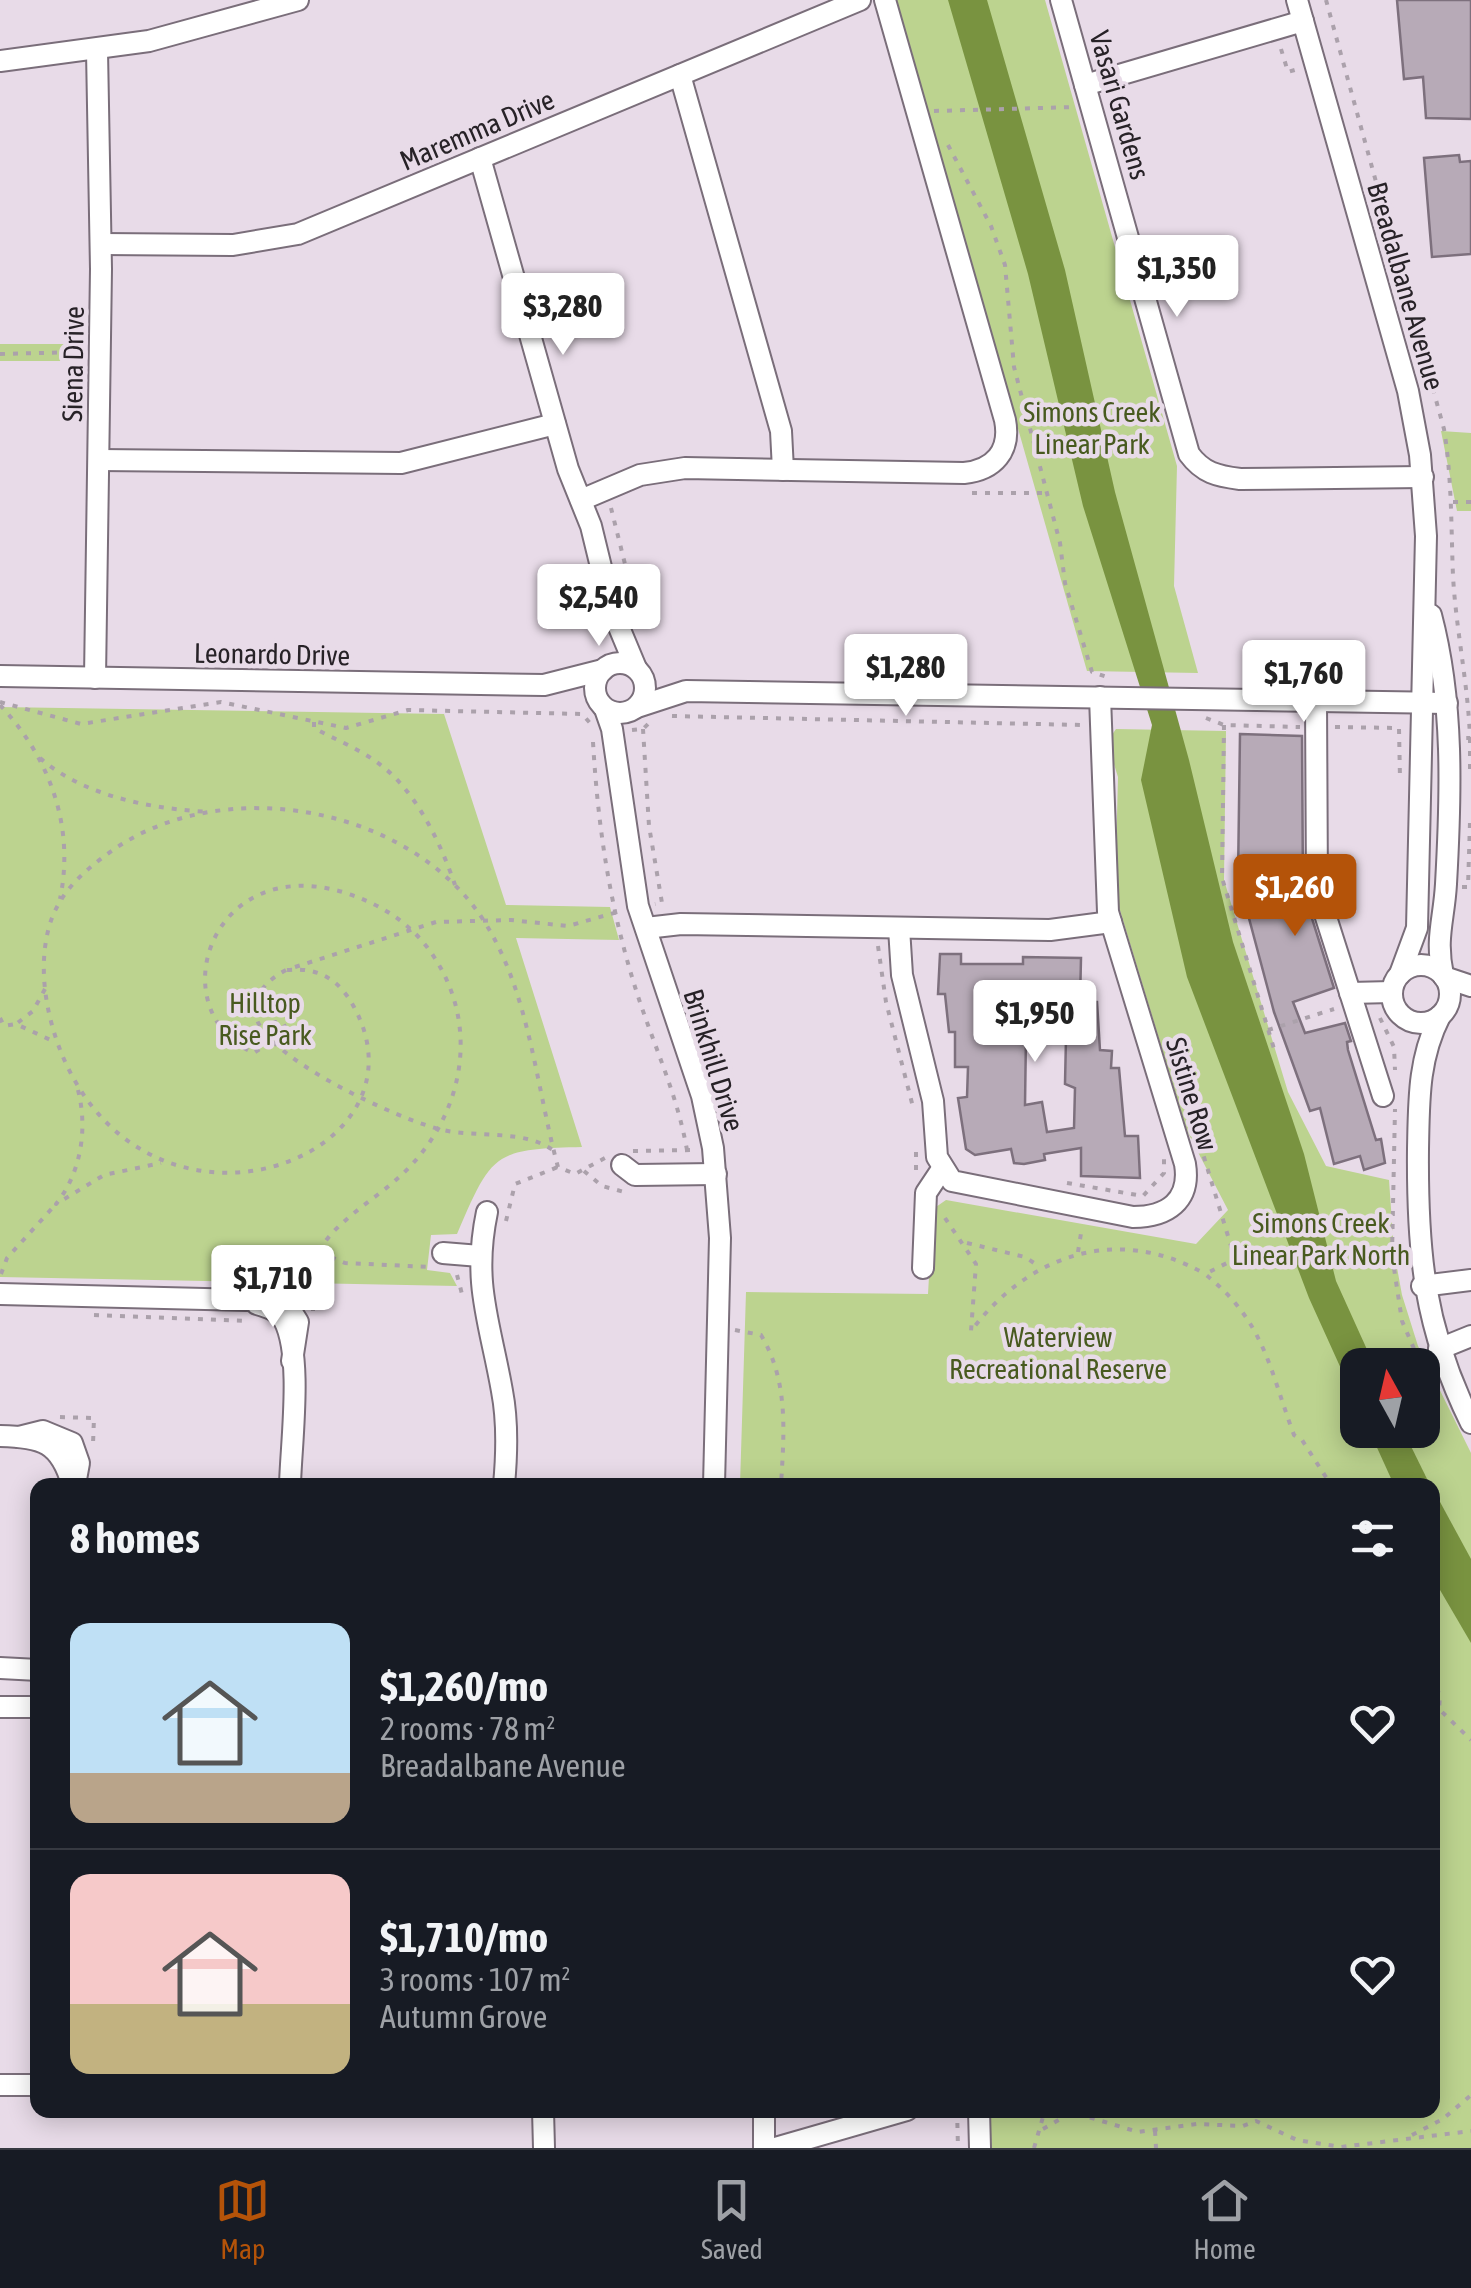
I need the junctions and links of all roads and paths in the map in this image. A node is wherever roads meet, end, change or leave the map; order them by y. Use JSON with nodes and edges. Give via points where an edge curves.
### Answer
{"nodes":[{"id":1,"x":298,"y":0,"type":"edge"},
{"id":2,"x":860,"y":0,"type":"edge"},
{"id":3,"x":884,"y":0,"type":"edge"},
{"id":4,"x":1062,"y":0,"type":"edge"},
{"id":5,"x":1297,"y":0,"type":"edge"},
{"id":6,"x":1326,"y":0,"type":"edge"},
{"id":7,"x":1303,"y":21,"type":"junction"},
{"id":8,"x":96,"y":51,"type":"junction"},
{"id":9,"x":1264,"y":54,"type":"dead end"},
{"id":10,"x":1342,"y":58,"type":"junction"},
{"id":11,"x":0,"y":61,"type":"edge"},
{"id":12,"x":1316,"y":65,"type":"junction"},
{"id":13,"x":680,"y":74,"type":"junction"},
{"id":14,"x":1085,"y":85,"type":"junction"},
{"id":15,"x":1126,"y":92,"type":"dead end"},
{"id":16,"x":934,"y":111,"type":"dead end"},
{"id":17,"x":1079,"y":115,"type":"dead end"},
{"id":18,"x":1098,"y":129,"type":"junction"},
{"id":19,"x":480,"y":158,"type":"junction"},
{"id":20,"x":101,"y":244,"type":"junction"},
{"id":21,"x":81,"y":352,"type":"dead end"},
{"id":22,"x":0,"y":354,"type":"edge"},
{"id":23,"x":555,"y":424,"type":"junction"},
{"id":24,"x":99,"y":460,"type":"junction"},
{"id":25,"x":782,"y":470,"type":"junction"},
{"id":26,"x":1423,"y":477,"type":"junction"},
{"id":27,"x":962,"y":492,"type":"dead end"},
{"id":28,"x":1047,"y":493,"type":"dead end"},
{"id":29,"x":581,"y":500,"type":"junction"},
{"id":30,"x":1453,"y":502,"type":"junction"},
{"id":31,"x":1471,"y":502,"type":"edge"},
{"id":32,"x":615,"y":506,"type":"dead end"},
{"id":33,"x":1454,"y":534,"type":"dead end"},
{"id":34,"x":1424,"y":592,"type":"junction"},
{"id":35,"x":610,"y":608,"type":"junction"},
{"id":36,"x":641,"y":638,"type":"dead end"},
{"id":37,"x":604,"y":669,"type":"junction"},
{"id":38,"x":636,"y":669,"type":"junction"},
{"id":39,"x":0,"y":676,"type":"edge"},
{"id":40,"x":95,"y":678,"type":"junction"},
{"id":41,"x":544,"y":686,"type":"junction"},
{"id":42,"x":686,"y":691,"type":"junction"},
{"id":43,"x":1090,"y":697,"type":"junction"},
{"id":44,"x":1316,"y":700,"type":"junction"},
{"id":45,"x":1421,"y":703,"type":"junction"},
{"id":46,"x":1446,"y":703,"type":"junction"},
{"id":47,"x":0,"y":704,"type":"edge"},
{"id":48,"x":1194,"y":707,"type":"junction"},
{"id":49,"x":623,"y":717,"type":"junction"},
{"id":50,"x":314,"y":722,"type":"junction"},
{"id":51,"x":1085,"y":725,"type":"junction"},
{"id":52,"x":1224,"y":726,"type":"junction"},
{"id":53,"x":1315,"y":727,"type":"junction"},
{"id":54,"x":36,"y":755,"type":"junction"},
{"id":55,"x":1100,"y":757,"type":"junction"},
{"id":56,"x":1400,"y":793,"type":"dead end"},
{"id":57,"x":220,"y":813,"type":"junction"},
{"id":58,"x":457,"y":890,"type":"junction"},
{"id":59,"x":59,"y":903,"type":"junction"},
{"id":60,"x":638,"y":906,"type":"junction"},
{"id":61,"x":484,"y":920,"type":"junction"},
{"id":62,"x":1110,"y":922,"type":"junction"},
{"id":63,"x":411,"y":928,"type":"junction"},
{"id":64,"x":646,"y":928,"type":"junction"},
{"id":65,"x":893,"y":940,"type":"junction"},
{"id":66,"x":287,"y":970,"type":"junction"},
{"id":67,"x":1444,"y":976,"type":"junction"},
{"id":68,"x":1389,"y":986,"type":"junction"},
{"id":69,"x":1471,"y":986,"type":"edge"},
{"id":70,"x":45,"y":989,"type":"junction"},
{"id":71,"x":1353,"y":1000,"type":"junction"},
{"id":72,"x":1471,"y":1001,"type":"edge"},
{"id":73,"x":1401,"y":1015,"type":"junction"},
{"id":74,"x":1441,"y":1015,"type":"junction"},
{"id":75,"x":0,"y":1018,"type":"edge"},
{"id":76,"x":16,"y":1024,"type":"junction"},
{"id":77,"x":1268,"y":1030,"type":"junction"},
{"id":78,"x":263,"y":1033,"type":"junction"},
{"id":79,"x":270,"y":1042,"type":"junction"},
{"id":80,"x":57,"y":1044,"type":"junction"},
{"id":81,"x":282,"y":1048,"type":"junction"},
{"id":82,"x":1274,"y":1052,"type":"dead end"},
{"id":83,"x":1420,"y":1064,"type":"junction"},
{"id":84,"x":1395,"y":1072,"type":"dead end"},
{"id":85,"x":77,"y":1086,"type":"junction"},
{"id":86,"x":1389,"y":1094,"type":"joint"},
{"id":87,"x":360,"y":1098,"type":"junction"},
{"id":88,"x":439,"y":1130,"type":"junction"},
{"id":89,"x":713,"y":1148,"type":"junction"},
{"id":90,"x":554,"y":1151,"type":"junction"},
{"id":91,"x":1192,"y":1152,"type":"junction"},
{"id":92,"x":618,"y":1157,"type":"junction"},
{"id":93,"x":168,"y":1163,"type":"junction"},
{"id":94,"x":558,"y":1167,"type":"junction"},
{"id":95,"x":942,"y":1170,"type":"junction"},
{"id":96,"x":716,"y":1174,"type":"junction"},
{"id":97,"x":1054,"y":1180,"type":"dead end"},
{"id":98,"x":56,"y":1204,"type":"junction"},
{"id":99,"x":1085,"y":1208,"type":"junction"},
{"id":100,"x":488,"y":1212,"type":"dead end"},
{"id":101,"x":503,"y":1231,"type":"dead end"},
{"id":102,"x":963,"y":1240,"type":"dead end"},
{"id":103,"x":319,"y":1252,"type":"junction"},
{"id":104,"x":1078,"y":1252,"type":"dead end"},
{"id":105,"x":1392,"y":1254,"type":"junction"},
{"id":106,"x":480,"y":1256,"type":"junction"},
{"id":107,"x":1236,"y":1259,"type":"dead end"},
{"id":108,"x":445,"y":1263,"type":"junction"},
{"id":109,"x":1040,"y":1267,"type":"dead end"},
{"id":110,"x":923,"y":1268,"type":"dead end"},
{"id":111,"x":1471,"y":1280,"type":"edge"},
{"id":112,"x":1422,"y":1286,"type":"junction"},
{"id":113,"x":0,"y":1294,"type":"edge"},
{"id":114,"x":462,"y":1294,"type":"dead end"},
{"id":115,"x":312,"y":1322,"type":"dead end"},
{"id":116,"x":718,"y":1329,"type":"junction"},
{"id":117,"x":1471,"y":1336,"type":"edge"},
{"id":118,"x":1415,"y":1348,"type":"edge"},
{"id":119,"x":1438,"y":1348,"type":"edge"},
{"id":120,"x":1440,"y":1348,"type":"edge"},
{"id":121,"x":1440,"y":1353,"type":"edge"},
{"id":122,"x":1471,"y":1423,"type":"edge"},
{"id":123,"x":9,"y":1437,"type":"edge"},
{"id":124,"x":76,"y":1478,"type":"edge"},
{"id":125,"x":290,"y":1478,"type":"edge"},
{"id":126,"x":505,"y":1478,"type":"edge"},
{"id":127,"x":714,"y":1478,"type":"edge"},
{"id":128,"x":782,"y":1478,"type":"edge"},
{"id":129,"x":0,"y":1668,"type":"edge"},
{"id":130,"x":30,"y":1670,"type":"edge"},
{"id":131,"x":0,"y":1707,"type":"edge"},
{"id":132,"x":30,"y":1707,"type":"edge"},
{"id":133,"x":1440,"y":1710,"type":"edge"},
{"id":134,"x":1471,"y":1740,"type":"edge"},
{"id":135,"x":0,"y":2085,"type":"edge"},
{"id":136,"x":30,"y":2085,"type":"edge"},
{"id":137,"x":1471,"y":2094,"type":"edge"},
{"id":138,"x":543,"y":2118,"type":"edge"},
{"id":139,"x":764,"y":2118,"type":"edge"},
{"id":140,"x":879,"y":2118,"type":"edge"},
{"id":141,"x":957,"y":2118,"type":"edge"},
{"id":142,"x":979,"y":2118,"type":"edge"},
{"id":143,"x":1044,"y":2118,"type":"edge"},
{"id":144,"x":1059,"y":2118,"type":"edge"},
{"id":145,"x":1098,"y":2118,"type":"edge"},
{"id":146,"x":1043,"y":2129,"type":"junction"},
{"id":147,"x":1155,"y":2131,"type":"junction"},
{"id":148,"x":1471,"y":2131,"type":"edge"},
{"id":149,"x":1412,"y":2135,"type":"junction"},
{"id":150,"x":544,"y":2148,"type":"edge"},
{"id":151,"x":764,"y":2148,"type":"edge"},
{"id":152,"x":774,"y":2148,"type":"edge"},
{"id":153,"x":958,"y":2148,"type":"edge"},
{"id":154,"x":980,"y":2148,"type":"edge"},
{"id":155,"x":1034,"y":2148,"type":"edge"},
{"id":156,"x":1156,"y":2148,"type":"edge"}],
"edges":[{"from":1,"to":8,"type":"street","via":[[196,31]]},
{"from":2,"to":13,"type":"street","name":"Maremma Drive"},
{"from":3,"to":25,"type":"street","via":[[1007,441],[996,461],[964,473]]},
{"from":4,"to":14,"type":"street","name":"Vasari Gardens"},
{"from":5,"to":7,"type":"street","name":"Breadalbane Avenue"},
{"from":6,"to":10,"type":"path"},
{"from":7,"to":12,"type":"street","name":"Breadalbane Avenue"},
{"from":7,"to":14,"type":"street"},
{"from":8,"to":11,"type":"street"},
{"from":8,"to":20,"type":"street","name":"Siena Drive"},
{"from":9,"to":12,"type":"path","via":[[1282,48],[1288,72]]},
{"from":10,"to":12,"type":"path"},
{"from":10,"to":30,"type":"path","via":[[1434,380]]},
{"from":12,"to":26,"type":"street","name":"Breadalbane Avenue","via":[[1408,392]]},
{"from":13,"to":19,"type":"street","name":"Maremma Drive"},
{"from":13,"to":25,"type":"street","via":[[777,418]]},
{"from":14,"to":18,"type":"street","name":"Vasari Gardens"},
{"from":15,"to":18,"type":"path","via":[[1110,97],[1118,124]]},
{"from":16,"to":17,"type":"path","via":[[1074,108]]},
{"from":18,"to":26,"type":"street","name":"Vasari Gardens","via":[[1189,454],[1199,467],[1240,479]]},
{"from":19,"to":20,"type":"street","name":"Maremma Drive","via":[[284,238],[233,245]]},
{"from":19,"to":23,"type":"street"},
{"from":20,"to":24,"type":"street","name":"Siena Drive"},
{"from":21,"to":22,"type":"path"},
{"from":23,"to":24,"type":"street","via":[[401,462]]},
{"from":23,"to":29,"type":"street"},
{"from":24,"to":40,"type":"street","name":"Siena Drive"},
{"from":25,"to":29,"type":"street","via":[[659,470]]},
{"from":26,"to":34,"type":"street","name":"Breadalbane Avenue"},
{"from":27,"to":28,"type":"path"},
{"from":29,"to":35,"type":"street"},
{"from":30,"to":31,"type":"path"},
{"from":30,"to":33,"type":"path"},
{"from":32,"to":36,"type":"path","via":[[610,508]]},
{"from":34,"to":45,"type":"street","name":"Breadalbane Avenue"},
{"from":34,"to":46,"type":"street","name":"Breadalbane Avenue"},
{"from":35,"to":37,"type":"street"},
{"from":35,"to":38,"type":"street"},
{"from":37,"to":38,"type":"street","name":"Leonardo Drive","via":[[620,663]]},
{"from":37,"to":41,"type":"street","name":"Leonardo Drive"},
{"from":37,"to":49,"type":"street","via":[[595,692]]},
{"from":38,"to":42,"type":"street"},
{"from":38,"to":49,"type":"street","via":[[646,684]]},
{"from":39,"to":40,"type":"street","name":"Leonardo Drive"},
{"from":40,"to":41,"type":"street","name":"Leonardo Drive"},
{"from":41,"to":49,"type":"street","name":"Leonardo Drive"},
{"from":42,"to":43,"type":"street"},
{"from":42,"to":49,"type":"street"},
{"from":43,"to":48,"type":"street"},
{"from":43,"to":51,"type":"street","name":"Sistine Row"},
{"from":43,"to":55,"type":"street","name":"Sistine Row"},
{"from":44,"to":45,"type":"street"},
{"from":44,"to":48,"type":"street"},
{"from":44,"to":53,"type":"street"},
{"from":45,"to":46,"type":"street"},
{"from":45,"to":68,"type":"street","name":"Breadalbane Avenue","via":[[1416,928]]},
{"from":46,"to":67,"type":"street","name":"Breadalbane Avenue","via":[[1446,886],[1436,940]]},
{"from":47,"to":50,"type":"path","via":[[82,724],[221,702]]},
{"from":47,"to":54,"type":"path"},
{"from":48,"to":52,"type":"path"},
{"from":49,"to":50,"type":"path","via":[[593,727],[582,714],[408,710],[346,728]]},
{"from":49,"to":51,"type":"path"},
{"from":49,"to":60,"type":"street","name":"Brinkhill Drive","via":[[620,776]]},
{"from":49,"to":60,"type":"path","via":[[646,794],[662,903]]},
{"from":50,"to":58,"type":"path","via":[[314,728],[384,767],[436,838]]},
{"from":51,"to":55,"type":"street","name":"Sistine Row"},
{"from":52,"to":53,"type":"path"},
{"from":52,"to":77,"type":"path","via":[[1222,878]]},
{"from":53,"to":56,"type":"path","via":[[1399,728]]},
{"from":53,"to":71,"type":"street","via":[[1314,869]]},
{"from":54,"to":57,"type":"path","via":[[72,778],[131,801]]},
{"from":54,"to":59,"type":"path","via":[[63,828]]},
{"from":55,"to":62,"type":"street","name":"Sistine Row"},
{"from":57,"to":58,"type":"path","via":[[295,810],[368,829],[422,858]]},
{"from":57,"to":59,"type":"path","via":[[174,822],[114,848]]},
{"from":58,"to":61,"type":"path"},
{"from":59,"to":70,"type":"path","via":[[47,933]]},
{"from":60,"to":61,"type":"path","via":[[568,926]]},
{"from":60,"to":64,"type":"street","name":"Brinkhill Drive"},
{"from":61,"to":63,"type":"path"},
{"from":61,"to":90,"type":"path","via":[[516,995]]},
{"from":62,"to":65,"type":"street"},
{"from":62,"to":91,"type":"street","name":"Sistine Row"},
{"from":63,"to":66,"type":"path"},
{"from":63,"to":79,"type":"path","via":[[378,906],[326,887],[275,887],[245,901],[212,942],[209,998],[225,1030],[247,1050],[260,1052]]},
{"from":63,"to":88,"type":"path","via":[[439,964],[459,1015],[458,1085]]},
{"from":64,"to":65,"type":"street","via":[[680,924]]},
{"from":64,"to":89,"type":"street","name":"Brinkhill Drive"},
{"from":65,"to":95,"type":"street","via":[[933,1101]]},
{"from":66,"to":78,"type":"path","via":[[258,997],[255,1015]]},
{"from":66,"to":87,"type":"path","via":[[316,970],[353,1006],[368,1054]]},
{"from":67,"to":68,"type":"street","via":[[1417,966]]},
{"from":67,"to":69,"type":"street"},
{"from":67,"to":74,"type":"street","via":[[1450,996]]},
{"from":68,"to":71,"type":"street"},
{"from":68,"to":73,"type":"street"},
{"from":68,"to":84,"type":"path","via":[[1374,1006],[1394,1047]]},
{"from":70,"to":76,"type":"path"},
{"from":70,"to":80,"type":"path"},
{"from":71,"to":77,"type":"path"},
{"from":71,"to":86,"type":"street"},
{"from":72,"to":74,"type":"street"},
{"from":73,"to":74,"type":"street","via":[[1416,1023]]},
{"from":73,"to":83,"type":"street"},
{"from":74,"to":83,"type":"street"},
{"from":75,"to":76,"type":"path","via":[[4,1026]]},
{"from":76,"to":80,"type":"path"},
{"from":77,"to":82,"type":"path"},
{"from":78,"to":79,"type":"path"},
{"from":78,"to":81,"type":"path","via":[[283,1023],[289,1034]]},
{"from":79,"to":81,"type":"path"},
{"from":80,"to":85,"type":"path"},
{"from":81,"to":87,"type":"path"},
{"from":83,"to":112,"type":"street"},
{"from":85,"to":93,"type":"path","via":[[123,1137]]},
{"from":85,"to":98,"type":"path","via":[[82,1139],[73,1175]]},
{"from":86,"to":105,"type":"path"},
{"from":87,"to":88,"type":"path"},
{"from":87,"to":93,"type":"path","via":[[326,1139],[282,1165],[233,1176]]},
{"from":88,"to":90,"type":"path","via":[[534,1139]]},
{"from":88,"to":103,"type":"path","via":[[398,1179],[350,1216]]},
{"from":89,"to":92,"type":"path"},
{"from":89,"to":96,"type":"street","name":"Brinkhill Drive"},
{"from":90,"to":94,"type":"path"},
{"from":91,"to":97,"type":"path","via":[[1161,1160],[1164,1173],[1144,1196]]},
{"from":91,"to":99,"type":"street","name":"Sistine Row","via":[[1186,1185],[1164,1213],[1133,1217]]},
{"from":92,"to":94,"type":"path","via":[[575,1174]]},
{"from":92,"to":96,"type":"street","via":[[635,1175]]},
{"from":93,"to":98,"type":"path","via":[[104,1175]]},
{"from":94,"to":101,"type":"path","via":[[515,1184]]},
{"from":95,"to":99,"type":"street","name":"Sistine Row","via":[[966,1186]]},
{"from":95,"to":110,"type":"street","via":[[926,1193]]},
{"from":96,"to":116,"type":"street","name":"Brinkhill Drive"},
{"from":98,"to":113,"type":"path","via":[[7,1258]]},
{"from":99,"to":104,"type":"path"},
{"from":100,"to":106,"type":"street"},
{"from":102,"to":109,"type":"path"},
{"from":103,"to":108,"type":"path","via":[[345,1263]]},
{"from":103,"to":115,"type":"path"},
{"from":105,"to":107,"type":"path"},
{"from":105,"to":118,"type":"path","via":[[1396,1297]]},
{"from":106,"to":108,"type":"street"},
{"from":106,"to":126,"type":"street","via":[[478,1276],[508,1436]]},
{"from":108,"to":114,"type":"path"},
{"from":111,"to":112,"type":"street"},
{"from":112,"to":119,"type":"street"},
{"from":113,"to":125,"type":"street","via":[[284,1301],[292,1307],[298,1338]]},
{"from":116,"to":127,"type":"street","name":"Brinkhill Drive"},
{"from":116,"to":128,"type":"path","via":[[756,1331],[767,1345],[785,1417]]},
{"from":117,"to":120,"type":"street"},
{"from":121,"to":122,"type":"street"},
{"from":123,"to":124,"type":"street","via":[[43,1431],[72,1443],[79,1462]]},
{"from":129,"to":130,"type":"street"},
{"from":131,"to":132,"type":"street"},
{"from":133,"to":134,"type":"path"},
{"from":135,"to":136,"type":"street"},
{"from":137,"to":149,"type":"path"},
{"from":138,"to":150,"type":"street"},
{"from":139,"to":151,"type":"street"},
{"from":140,"to":152,"type":"street"},
{"from":141,"to":153,"type":"path"},
{"from":142,"to":154,"type":"street"},
{"from":143,"to":146,"type":"path"},
{"from":144,"to":146,"type":"path"},
{"from":145,"to":147,"type":"path","via":[[1126,2131]]},
{"from":146,"to":155,"type":"path"},
{"from":147,"to":149,"type":"path","via":[[1256,2120],[1297,2140],[1341,2147]]},
{"from":147,"to":156,"type":"path"},
{"from":148,"to":149,"type":"path"}]}
